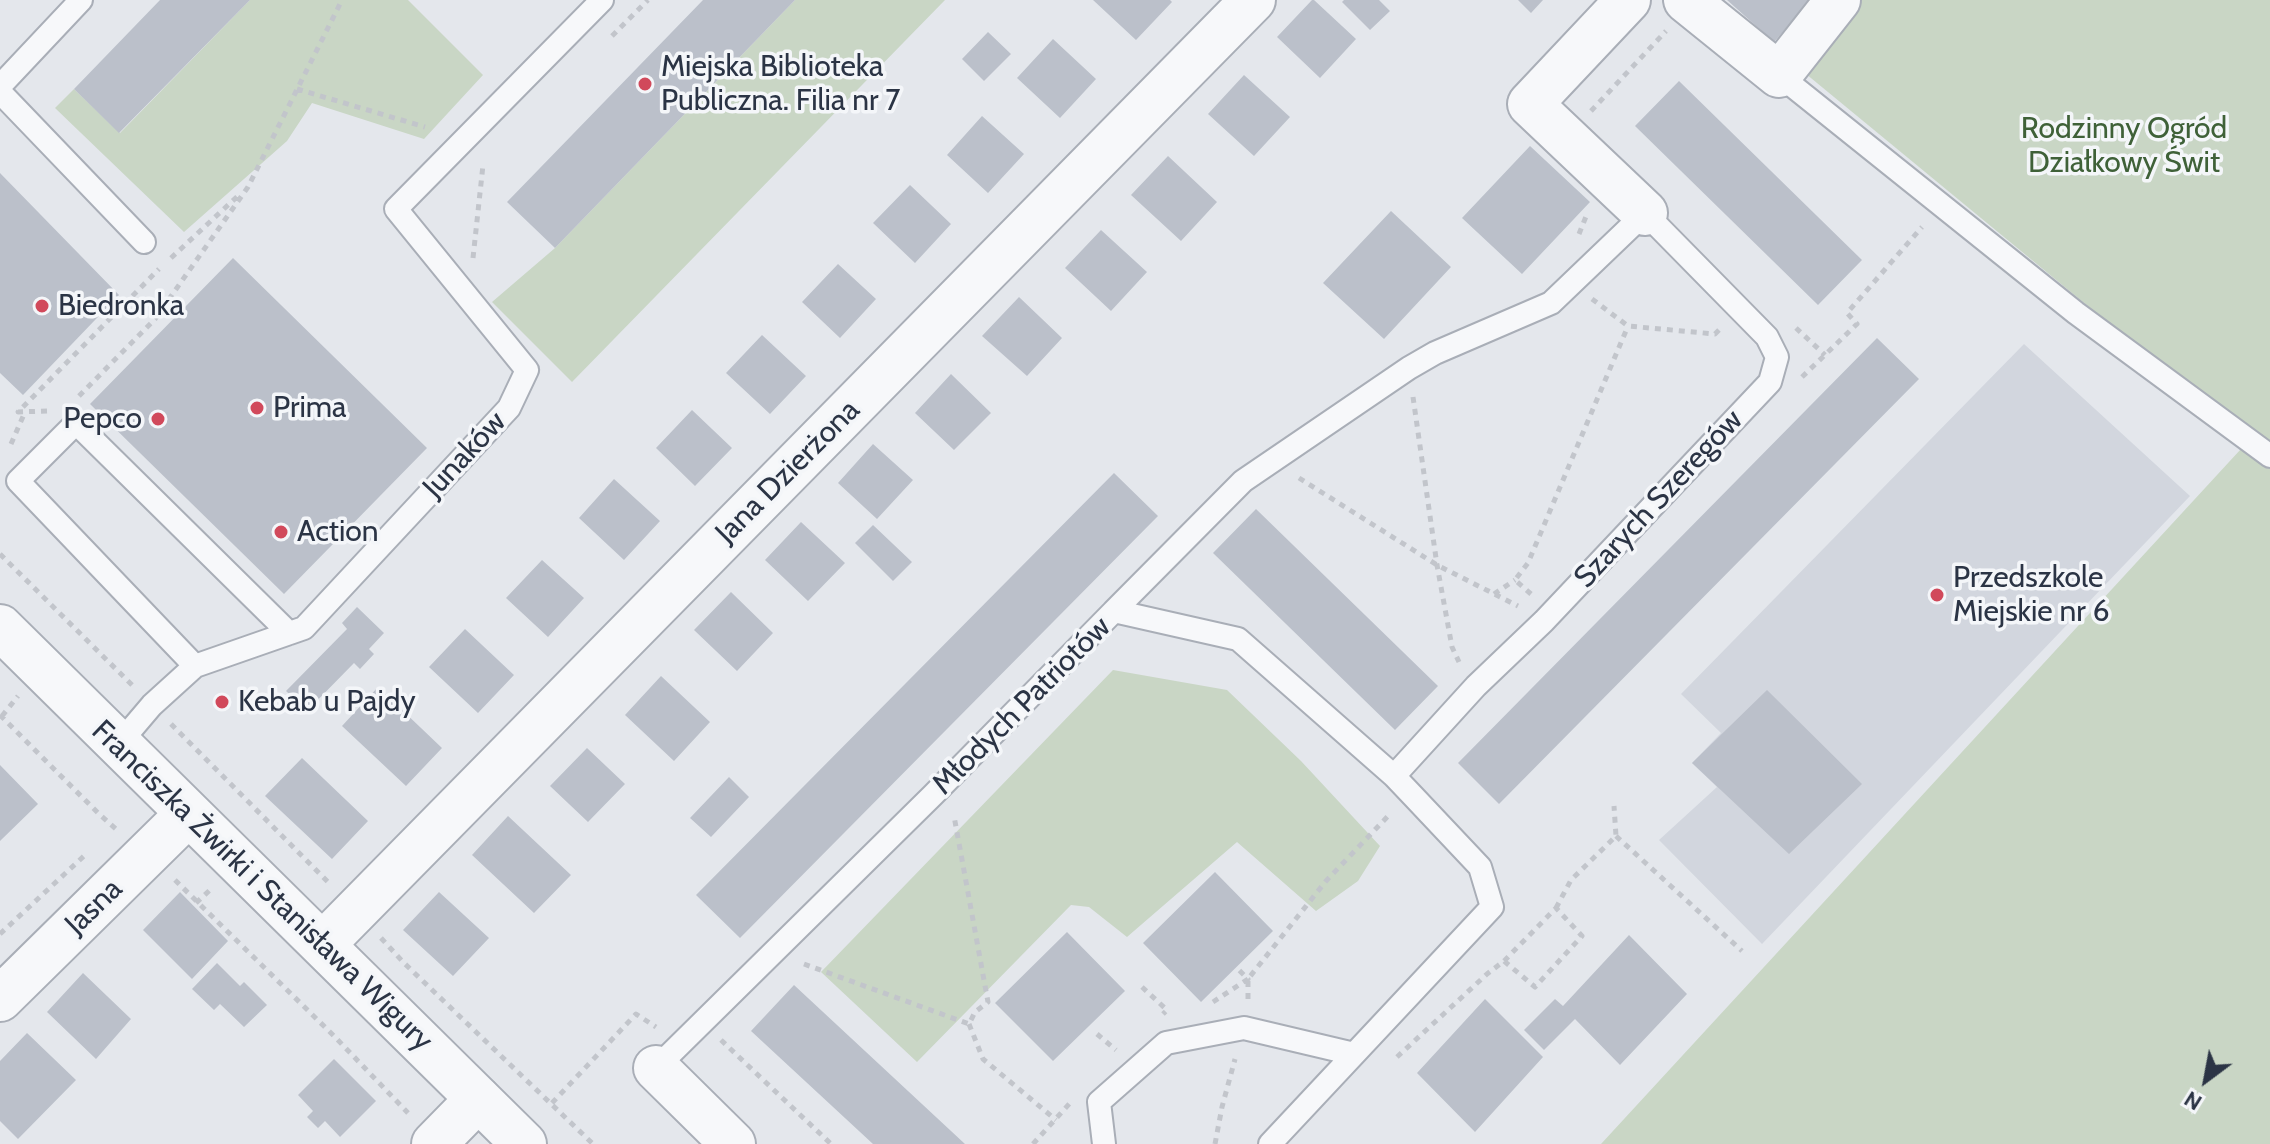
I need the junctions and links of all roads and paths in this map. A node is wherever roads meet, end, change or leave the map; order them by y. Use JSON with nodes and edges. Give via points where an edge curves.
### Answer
{"nodes":[{"id":1,"x":81,"y":0,"type":"edge"},
{"id":2,"x":342,"y":0,"type":"edge"},
{"id":3,"x":602,"y":0,"type":"edge"},
{"id":4,"x":1253,"y":0,"type":"edge"},
{"id":5,"x":1628,"y":0,"type":"edge"},
{"id":6,"x":1838,"y":0,"type":"edge"},
{"id":7,"x":1678,"y":13,"type":"edge"},
{"id":8,"x":1779,"y":75,"type":"junction"},
{"id":9,"x":0,"y":89,"type":"edge"},
{"id":10,"x":297,"y":89,"type":"junction"},
{"id":11,"x":1590,"y":112,"type":"dead end"},
{"id":12,"x":425,"y":127,"type":"dead end"},
{"id":13,"x":482,"y":167,"type":"dead end"},
{"id":14,"x":248,"y":187,"type":"junction"},
{"id":15,"x":1593,"y":201,"type":"dead end"},
{"id":16,"x":1941,"y":205,"type":"junction"},
{"id":17,"x":1645,"y":213,"type":"junction"},
{"id":18,"x":1576,"y":240,"type":"dead end"},
{"id":19,"x":144,"y":242,"type":"dead end"},
{"id":20,"x":1591,"y":298,"type":"dead end"},
{"id":21,"x":469,"y":299,"type":"junction"},
{"id":22,"x":1628,"y":326,"type":"junction"},
{"id":23,"x":1715,"y":334,"type":"dead end"},
{"id":24,"x":1409,"y":368,"type":"junction"},
{"id":25,"x":1793,"y":386,"type":"dead end"},
{"id":26,"x":70,"y":417,"type":"junction"},
{"id":27,"x":2270,"y":456,"type":"edge"},
{"id":28,"x":1288,"y":471,"type":"dead end"},
{"id":29,"x":0,"y":554,"type":"edge"},
{"id":30,"x":1437,"y":565,"type":"junction"},
{"id":31,"x":1515,"y":580,"type":"junction"},
{"id":32,"x":1494,"y":594,"type":"junction"},
{"id":33,"x":1534,"y":596,"type":"dead end"},
{"id":34,"x":1114,"y":611,"type":"junction"},
{"id":35,"x":1544,"y":621,"type":"junction"},
{"id":36,"x":0,"y":627,"type":"edge"},
{"id":37,"x":289,"y":633,"type":"junction"},
{"id":38,"x":195,"y":666,"type":"junction"},
{"id":39,"x":1472,"y":691,"type":"junction"},
{"id":40,"x":19,"y":695,"type":"dead end"},
{"id":41,"x":152,"y":705,"type":"junction"},
{"id":42,"x":1,"y":715,"type":"edge"},
{"id":43,"x":118,"y":745,"type":"junction"},
{"id":44,"x":1394,"y":776,"type":"junction"},
{"id":45,"x":1614,"y":806,"type":"dead end"},
{"id":46,"x":1390,"y":813,"type":"dead end"},
{"id":47,"x":188,"y":814,"type":"junction"},
{"id":48,"x":953,"y":814,"type":"dead end"},
{"id":49,"x":125,"y":832,"type":"dead end"},
{"id":50,"x":1616,"y":836,"type":"junction"},
{"id":51,"x":91,"y":849,"type":"dead end"},
{"id":52,"x":169,"y":874,"type":"dead end"},
{"id":53,"x":212,"y":888,"type":"dead end"},
{"id":54,"x":196,"y":903,"type":"junction"},
{"id":55,"x":1556,"y":908,"type":"junction"},
{"id":56,"x":356,"y":909,"type":"junction"},
{"id":57,"x":0,"y":934,"type":"edge"},
{"id":58,"x":323,"y":944,"type":"junction"},
{"id":59,"x":1742,"y":951,"type":"dead end"},
{"id":60,"x":1504,"y":961,"type":"junction"},
{"id":61,"x":802,"y":963,"type":"dead end"},
{"id":62,"x":1239,"y":970,"type":"dead end"},
{"id":63,"x":1248,"y":979,"type":"junction"},
{"id":64,"x":0,"y":999,"type":"edge"},
{"id":65,"x":1210,"y":1005,"type":"dead end"},
{"id":66,"x":1181,"y":1009,"type":"dead end"},
{"id":67,"x":1167,"y":1010,"type":"dead end"},
{"id":68,"x":969,"y":1024,"type":"junction"},
{"id":69,"x":1244,"y":1028,"type":"junction"},
{"id":70,"x":1097,"y":1034,"type":"dead end"},
{"id":71,"x":721,"y":1040,"type":"dead end"},
{"id":72,"x":658,"y":1049,"type":"junction"},
{"id":73,"x":1116,"y":1051,"type":"dead end"},
{"id":74,"x":1354,"y":1054,"type":"junction"},
{"id":75,"x":1397,"y":1057,"type":"dead end"},
{"id":76,"x":478,"y":1099,"type":"junction"},
{"id":77,"x":552,"y":1103,"type":"junction"},
{"id":78,"x":435,"y":1143,"type":"edge"},
{"id":79,"x":524,"y":1144,"type":"edge"},
{"id":80,"x":593,"y":1144,"type":"edge"},
{"id":81,"x":733,"y":1144,"type":"edge"},
{"id":82,"x":831,"y":1144,"type":"edge"},
{"id":83,"x":1033,"y":1144,"type":"edge"},
{"id":84,"x":1104,"y":1144,"type":"edge"},
{"id":85,"x":1215,"y":1144,"type":"edge"},
{"id":86,"x":1270,"y":1144,"type":"edge"}],
"edges":[{"from":1,"to":9,"type":"lane"},
{"from":2,"to":10,"type":"path"},
{"from":3,"to":21,"type":"lane","name":"Junaków","via":[[396,209]]},
{"from":4,"to":56,"type":"street","name":"Jana Dzierżona"},
{"from":5,"to":17,"type":"street","name":"Szarych Szeregów","via":[[1530,104]]},
{"from":6,"to":8,"type":"street"},
{"from":7,"to":8,"type":"street"},
{"from":7,"to":11,"type":"path"},
{"from":8,"to":16,"type":"lane"},
{"from":9,"to":19,"type":"lane"},
{"from":10,"to":12,"type":"path"},
{"from":10,"to":14,"type":"path"},
{"from":13,"to":21,"type":"path"},
{"from":14,"to":26,"type":"path","via":[[155,319]]},
{"from":14,"to":26,"type":"path","via":[[141,285],[18,412]]},
{"from":15,"to":18,"type":"path"},
{"from":16,"to":25,"type":"path","via":[[1847,313],[1857,324]]},
{"from":16,"to":27,"type":"lane"},
{"from":17,"to":24,"type":"lane","via":[[1551,303]]},
{"from":17,"to":35,"type":"lane","name":"Szarych Szeregów","via":[[1767,337],[1777,357],[1770,382]]},
{"from":20,"to":22,"type":"path"},
{"from":21,"to":37,"type":"lane","name":"Junaków","via":[[527,370],[509,408],[304,628]]},
{"from":22,"to":23,"type":"path"},
{"from":22,"to":31,"type":"path","via":[[1528,563]]},
{"from":24,"to":30,"type":"path"},
{"from":24,"to":34,"type":"lane","via":[[1243,481]]},
{"from":26,"to":37,"type":"lane"},
{"from":26,"to":38,"type":"lane","via":[[18,481]]},
{"from":28,"to":30,"type":"path"},
{"from":29,"to":41,"type":"path"},
{"from":30,"to":32,"type":"path"},
{"from":30,"to":39,"type":"path","via":[[1452,647]]},
{"from":31,"to":32,"type":"path"},
{"from":31,"to":33,"type":"path"},
{"from":32,"to":35,"type":"path"},
{"from":34,"to":44,"type":"lane","name":"Młodych Patriotów","via":[[1238,639]]},
{"from":34,"to":72,"type":"lane","name":"Młodych Patriotów","via":[[922,806]]},
{"from":35,"to":39,"type":"lane","name":"Szarych Szeregów"},
{"from":36,"to":43,"type":"street","name":"Franciszka Żwirki i Stanisława Wigury"},
{"from":37,"to":38,"type":"lane","name":"Junaków"},
{"from":38,"to":41,"type":"lane","name":"Junaków"},
{"from":39,"to":44,"type":"lane","name":"Szarych Szeregów"},
{"from":40,"to":42,"type":"path"},
{"from":41,"to":43,"type":"lane","name":"Junaków"},
{"from":41,"to":56,"type":"path"},
{"from":42,"to":49,"type":"path","via":[[98,813]]},
{"from":43,"to":47,"type":"street","name":"Franciszka Żwirki i Stanisława Wigury"},
{"from":44,"to":74,"type":"lane","name":"Młodych Patriotów","via":[[1480,867],[1492,907]]},
{"from":45,"to":50,"type":"path"},
{"from":46,"to":63,"type":"path","via":[[1326,881]]},
{"from":47,"to":58,"type":"street","name":"Franciszka Żwirki i Stanisława Wigury"},
{"from":47,"to":64,"type":"street","name":"Jasna"},
{"from":48,"to":68,"type":"path","via":[[988,1002]]},
{"from":50,"to":55,"type":"path","via":[[1571,880]]},
{"from":50,"to":59,"type":"path"},
{"from":51,"to":57,"type":"path"},
{"from":52,"to":54,"type":"path"},
{"from":53,"to":54,"type":"path"},
{"from":54,"to":78,"type":"path"},
{"from":55,"to":60,"type":"path"},
{"from":55,"to":60,"type":"path","via":[[1582,936],[1535,987]]},
{"from":56,"to":58,"type":"street","name":"Jana Dzierżona"},
{"from":56,"to":77,"type":"path","via":[[404,963]]},
{"from":58,"to":76,"type":"street","name":"Franciszka Żwirki i Stanisława Wigury"},
{"from":60,"to":75,"type":"path"},
{"from":61,"to":68,"type":"path"},
{"from":62,"to":63,"type":"path"},
{"from":63,"to":65,"type":"path"},
{"from":63,"to":69,"type":"path"},
{"from":66,"to":67,"type":"path"},
{"from":68,"to":83,"type":"path","via":[[983,1059],[1056,1120]]},
{"from":69,"to":74,"type":"lane"},
{"from":69,"to":84,"type":"lane","via":[[1166,1043],[1099,1102]]},
{"from":69,"to":85,"type":"path"},
{"from":70,"to":73,"type":"path"},
{"from":71,"to":82,"type":"path"},
{"from":72,"to":77,"type":"path","via":[[636,1014]]},
{"from":72,"to":81,"type":"street"},
{"from":74,"to":86,"type":"lane","name":"Młodych Patriotów"},
{"from":76,"to":78,"type":"street"},
{"from":76,"to":79,"type":"street","name":"Franciszka Żwirki i Stanisława Wigury"},
{"from":77,"to":80,"type":"path"}]}
